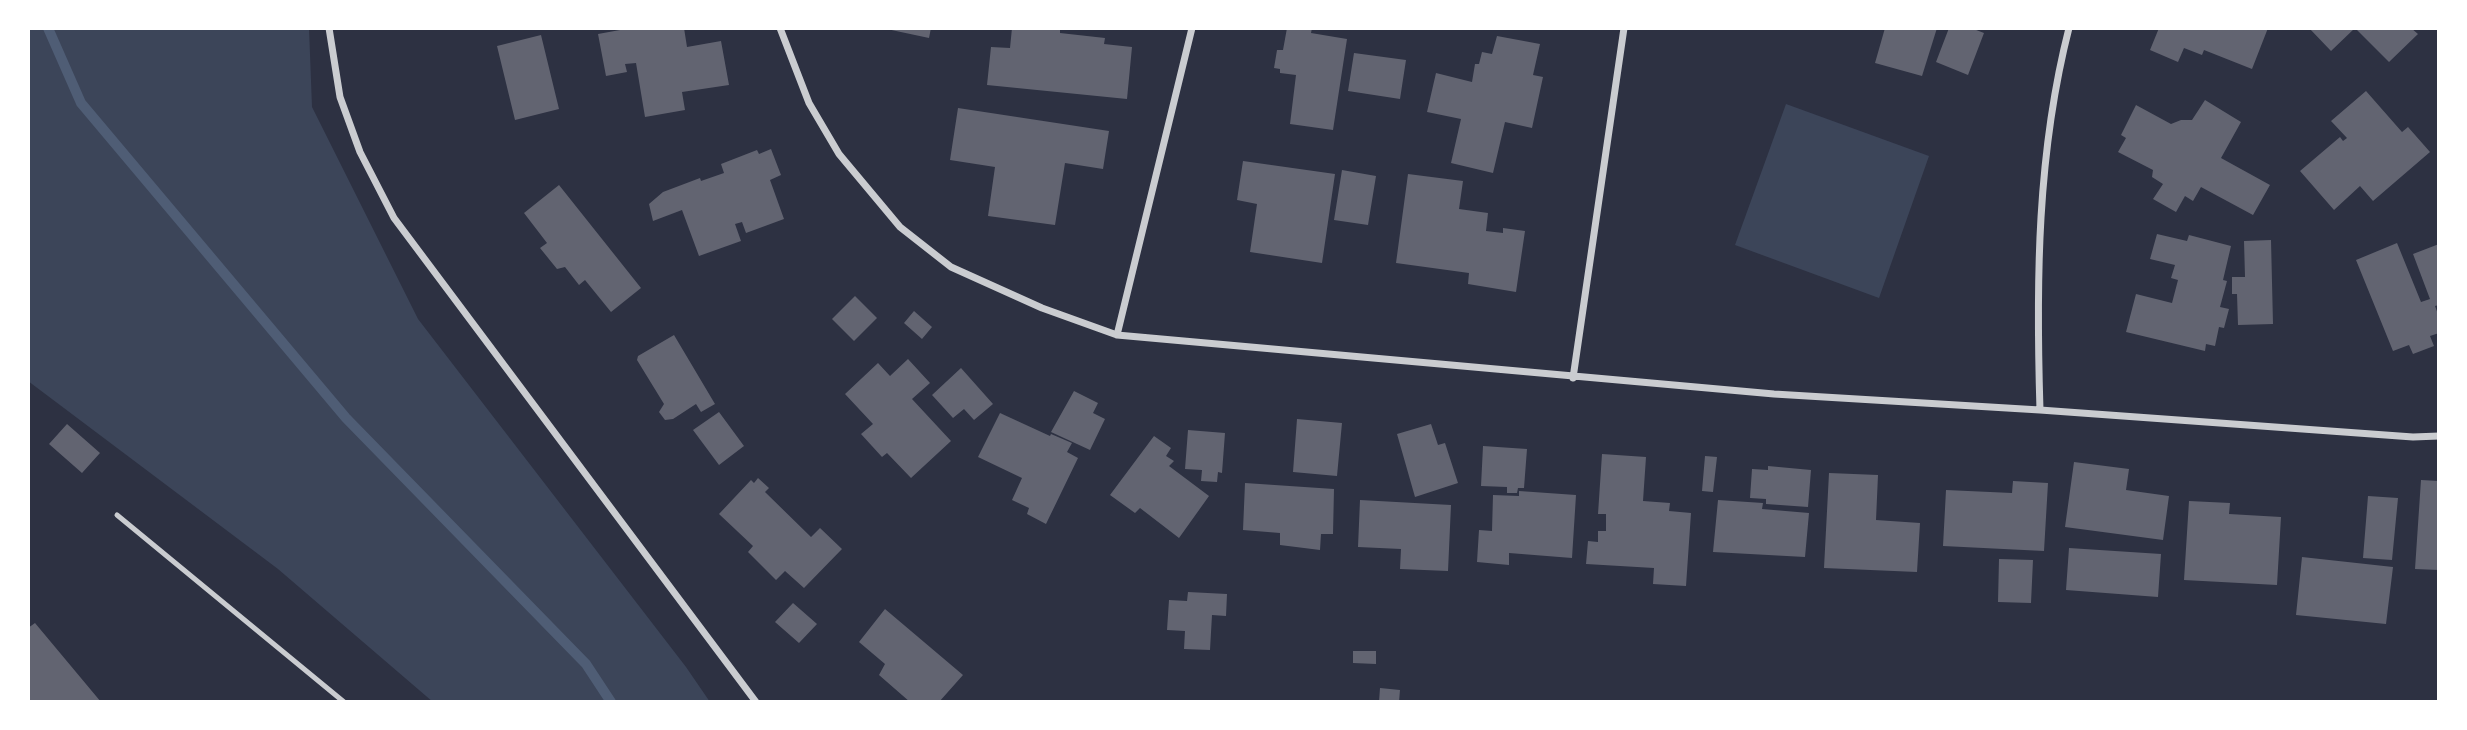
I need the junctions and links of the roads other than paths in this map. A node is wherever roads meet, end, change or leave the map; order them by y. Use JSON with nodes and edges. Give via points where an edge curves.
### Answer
{"nodes":[{"id":1,"x":328,"y":28,"type":"edge"},
{"id":2,"x":780,"y":28,"type":"edge"},
{"id":3,"x":1192,"y":28,"type":"edge"},
{"id":4,"x":1624,"y":28,"type":"edge"},
{"id":5,"x":2069,"y":28,"type":"edge"},
{"id":6,"x":1117,"y":335,"type":"junction"},
{"id":7,"x":1573,"y":378,"type":"junction"},
{"id":8,"x":2040,"y":410,"type":"junction"},
{"id":9,"x":2439,"y":436,"type":"edge"},
{"id":10,"x":117,"y":515,"type":"dead end"},
{"id":11,"x":344,"y":702,"type":"edge"},
{"id":12,"x":756,"y":702,"type":"edge"}],
"edges":[{"from":1,"to":12,"type":"street","via":[[340,97],[360,152],[394,218]]},
{"from":2,"to":6,"type":"street","via":[[809,103],[839,154],[900,227],[951,267]]},
{"from":3,"to":6,"type":"street"},
{"from":4,"to":7,"type":"street"},
{"from":5,"to":8,"type":"street","via":[[2043,172],[2038,253]]},
{"from":6,"to":7,"type":"street"},
{"from":7,"to":8,"type":"street"},
{"from":8,"to":9,"type":"street"},
{"from":10,"to":11,"type":"lane"}]}
